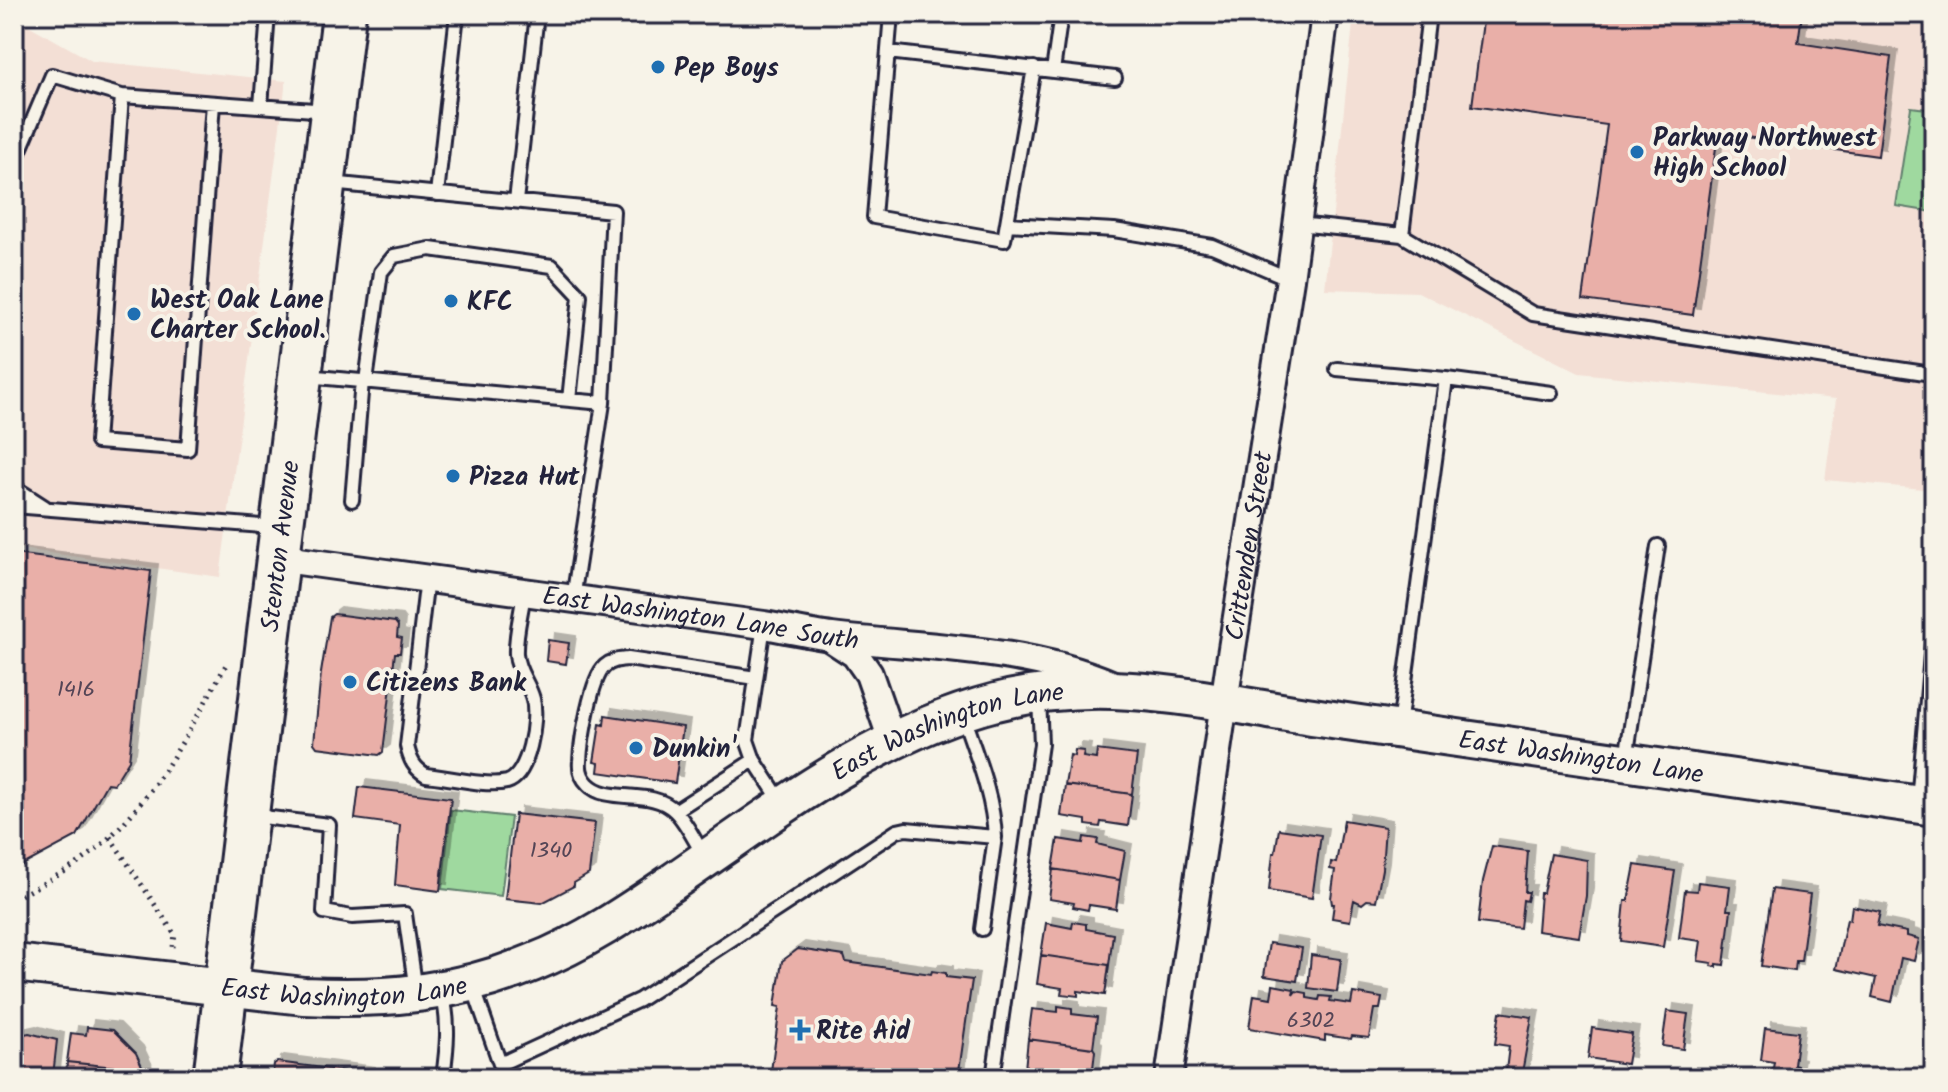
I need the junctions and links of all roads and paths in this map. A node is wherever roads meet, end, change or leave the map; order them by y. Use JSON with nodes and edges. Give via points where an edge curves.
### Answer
{"nodes":[{"id":1,"x":268,"y":14,"type":"edge"},
{"id":2,"x":344,"y":14,"type":"edge"},
{"id":3,"x":457,"y":14,"type":"edge"},
{"id":4,"x":537,"y":14,"type":"edge"},
{"id":5,"x":891,"y":14,"type":"edge"},
{"id":6,"x":1061,"y":14,"type":"edge"},
{"id":7,"x":1325,"y":14,"type":"edge"},
{"id":8,"x":1429,"y":14,"type":"edge"},
{"id":9,"x":888,"y":52,"type":"junction"},
{"id":10,"x":1034,"y":68,"type":"junction"},
{"id":11,"x":1053,"y":71,"type":"junction"},
{"id":12,"x":1115,"y":78,"type":"dead end"},
{"id":13,"x":122,"y":96,"type":"junction"},
{"id":14,"x":213,"y":103,"type":"junction"},
{"id":15,"x":261,"y":106,"type":"junction"},
{"id":16,"x":331,"y":112,"type":"junction"},
{"id":17,"x":14,"y":164,"type":"edge"},
{"id":18,"x":323,"y":183,"type":"junction"},
{"id":19,"x":437,"y":194,"type":"junction"},
{"id":20,"x":516,"y":201,"type":"junction"},
{"id":21,"x":1007,"y":224,"type":"junction"},
{"id":22,"x":1298,"y":224,"type":"junction"},
{"id":23,"x":1402,"y":235,"type":"junction"},
{"id":24,"x":1290,"y":279,"type":"junction"},
{"id":25,"x":1337,"y":369,"type":"dead end"},
{"id":26,"x":299,"y":375,"type":"junction"},
{"id":27,"x":1934,"y":377,"type":"edge"},
{"id":28,"x":1446,"y":379,"type":"junction"},
{"id":29,"x":364,"y":381,"type":"junction"},
{"id":30,"x":1551,"y":393,"type":"dead end"},
{"id":31,"x":569,"y":400,"type":"junction"},
{"id":32,"x":603,"y":403,"type":"junction"},
{"id":33,"x":14,"y":487,"type":"edge"},
{"id":34,"x":352,"y":500,"type":"dead end"},
{"id":35,"x":14,"y":506,"type":"edge"},
{"id":36,"x":48,"y":509,"type":"junction"},
{"id":37,"x":279,"y":543,"type":"junction"},
{"id":38,"x":1658,"y":546,"type":"dead end"},
{"id":39,"x":427,"y":578,"type":"junction"},
{"id":40,"x":524,"y":592,"type":"junction"},
{"id":41,"x":573,"y":599,"type":"junction"},
{"id":42,"x":1934,"y":621,"type":"edge"},
{"id":43,"x":764,"y":625,"type":"junction"},
{"id":44,"x":829,"y":637,"type":"junction"},
{"id":45,"x":227,"y":663,"type":"dead end"},
{"id":46,"x":756,"y":678,"type":"junction"},
{"id":47,"x":1122,"y":689,"type":"junction"},
{"id":48,"x":1039,"y":694,"type":"junction"},
{"id":49,"x":1225,"y":702,"type":"junction"},
{"id":50,"x":962,"y":712,"type":"junction"},
{"id":51,"x":1399,"y":730,"type":"junction"},
{"id":52,"x":892,"y":740,"type":"junction"},
{"id":53,"x":754,"y":760,"type":"junction"},
{"id":54,"x":1625,"y":762,"type":"junction"},
{"id":55,"x":1926,"y":806,"type":"edge"},
{"id":56,"x":785,"y":807,"type":"junction"},
{"id":57,"x":675,"y":811,"type":"junction"},
{"id":58,"x":247,"y":815,"type":"junction"},
{"id":59,"x":110,"y":837,"type":"junction"},
{"id":60,"x":995,"y":837,"type":"junction"},
{"id":61,"x":706,"y":859,"type":"junction"},
{"id":62,"x":14,"y":899,"type":"edge"},
{"id":63,"x":982,"y":929,"type":"dead end"},
{"id":64,"x":173,"y":947,"type":"dead end"},
{"id":65,"x":14,"y":963,"type":"edge"},
{"id":66,"x":226,"y":987,"type":"junction"},
{"id":67,"x":443,"y":989,"type":"junction"},
{"id":68,"x":215,"y":1078,"type":"edge"},
{"id":69,"x":443,"y":1078,"type":"edge"},
{"id":70,"x":993,"y":1078,"type":"edge"},
{"id":71,"x":1169,"y":1078,"type":"edge"}],
"edges":[{"from":1,"to":15,"type":"lane"},
{"from":2,"to":16,"type":"main road","name":"Stenton Avenue"},
{"from":3,"to":19,"type":"lane"},
{"from":4,"to":20,"type":"lane"},
{"from":5,"to":9,"type":"lane"},
{"from":6,"to":11,"type":"lane"},
{"from":7,"to":22,"type":"street","name":"Crittenden Street"},
{"from":8,"to":23,"type":"lane"},
{"from":9,"to":10,"type":"lane"},
{"from":9,"to":21,"type":"lane","via":[[874,217],[1004,240]]},
{"from":10,"to":11,"type":"lane"},
{"from":10,"to":21,"type":"lane"},
{"from":11,"to":12,"type":"lane"},
{"from":13,"to":14,"type":"lane"},
{"from":13,"to":14,"type":"lane","via":[[97,442],[188,449]]},
{"from":13,"to":17,"type":"lane","via":[[52,75]]},
{"from":14,"to":15,"type":"lane"},
{"from":15,"to":16,"type":"lane"},
{"from":16,"to":18,"type":"main road","name":"Stenton Avenue"},
{"from":18,"to":19,"type":"lane"},
{"from":18,"to":26,"type":"main road","name":"Stenton Avenue"},
{"from":19,"to":20,"type":"lane"},
{"from":20,"to":32,"type":"lane","via":[[613,211]]},
{"from":21,"to":24,"type":"lane","via":[[1114,230],[1212,246]]},
{"from":22,"to":23,"type":"lane"},
{"from":22,"to":24,"type":"street","name":"Crittenden Street"},
{"from":23,"to":27,"type":"lane","via":[[1533,314]]},
{"from":24,"to":49,"type":"street","name":"Crittenden Street"},
{"from":25,"to":28,"type":"lane"},
{"from":26,"to":29,"type":"lane"},
{"from":26,"to":37,"type":"main road","name":"Stenton Avenue"},
{"from":28,"to":30,"type":"lane"},
{"from":28,"to":51,"type":"lane"},
{"from":29,"to":31,"type":"lane"},
{"from":29,"to":31,"type":"lane","via":[[381,272],[394,256],[430,249],[552,266],[580,296]]},
{"from":29,"to":34,"type":"lane"},
{"from":31,"to":32,"type":"lane"},
{"from":32,"to":41,"type":"lane"},
{"from":33,"to":36,"type":"lane"},
{"from":35,"to":36,"type":"lane"},
{"from":36,"to":37,"type":"lane"},
{"from":37,"to":39,"type":"street","name":"East Washington Lane South"},
{"from":37,"to":58,"type":"main road","name":"Stenton Avenue"},
{"from":38,"to":54,"type":"lane"},
{"from":39,"to":40,"type":"street","name":"East Washington Lane South"},
{"from":39,"to":40,"type":"lane","via":[[407,746],[410,759],[426,775],[498,783],[510,781],[527,763],[535,704],[516,653]]},
{"from":40,"to":41,"type":"street","name":"East Washington Lane South"},
{"from":41,"to":43,"type":"street","name":"East Washington Lane South"},
{"from":42,"to":55,"type":"lane"},
{"from":43,"to":44,"type":"street","name":"East Washington Lane South"},
{"from":43,"to":46,"type":"lane"},
{"from":44,"to":47,"type":"street","name":"East Washington Lane South","via":[[936,646],[1062,666]]},
{"from":44,"to":52,"type":"street","via":[[855,654],[869,674]]},
{"from":45,"to":59,"type":"path","via":[[135,813]]},
{"from":46,"to":53,"type":"lane","via":[[747,740]]},
{"from":46,"to":57,"type":"lane","via":[[628,659],[604,667],[594,682],[581,776],[601,792],[660,800]]},
{"from":47,"to":48,"type":"main road","name":"East Washington Lane"},
{"from":47,"to":49,"type":"main road","name":"East Washington Lane"},
{"from":48,"to":50,"type":"main road","name":"East Washington Lane"},
{"from":48,"to":70,"type":"lane","via":[[1041,744]]},
{"from":49,"to":51,"type":"main road","name":"East Washington Lane"},
{"from":49,"to":71,"type":"street","name":"Crittenden Street"},
{"from":50,"to":52,"type":"main road","name":"East Washington Lane"},
{"from":50,"to":60,"type":"lane","via":[[989,794]]},
{"from":51,"to":54,"type":"main road","name":"East Washington Lane"},
{"from":52,"to":56,"type":"main road","name":"East Washington Lane"},
{"from":53,"to":56,"type":"lane"},
{"from":53,"to":57,"type":"lane"},
{"from":54,"to":55,"type":"main road","name":"East Washington Lane"},
{"from":56,"to":61,"type":"main road","name":"East Washington Lane"},
{"from":57,"to":61,"type":"lane"},
{"from":58,"to":66,"type":"main road","name":"Stenton Avenue"},
{"from":58,"to":67,"type":"lane","via":[[329,825],[324,912],[352,917],[405,914]]},
{"from":59,"to":62,"type":"path","via":[[92,854]]},
{"from":59,"to":64,"type":"path","via":[[175,935]]},
{"from":60,"to":63,"type":"lane"},
{"from":60,"to":67,"type":"lane","via":[[897,831],[639,1000],[500,1064]]},
{"from":61,"to":67,"type":"main road","name":"East Washington Lane","via":[[563,949],[534,963]]},
{"from":65,"to":66,"type":"main road","name":"East Washington Lane"},
{"from":66,"to":67,"type":"main road","name":"East Washington Lane","via":[[343,998]]},
{"from":66,"to":68,"type":"main road","name":"Stenton Avenue"},
{"from":67,"to":69,"type":"lane","via":[[448,1035]]}]}
